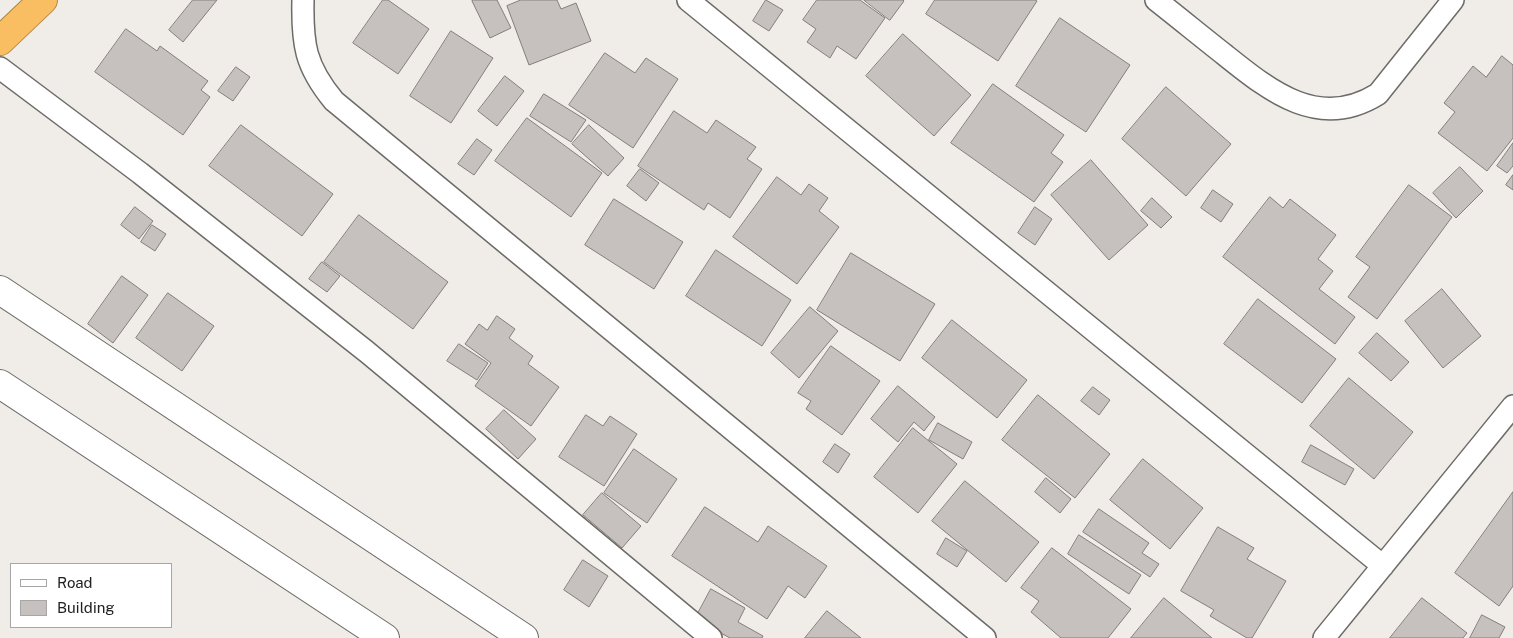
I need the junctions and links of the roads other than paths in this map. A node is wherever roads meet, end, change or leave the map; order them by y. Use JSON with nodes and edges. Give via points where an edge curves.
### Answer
{"nodes":[{"id":1,"x":43,"y":0,"type":"edge"},
{"id":2,"x":303,"y":0,"type":"edge"},
{"id":3,"x":688,"y":0,"type":"edge"},
{"id":4,"x":1156,"y":0,"type":"edge"},
{"id":5,"x":1453,"y":0,"type":"edge"},
{"id":6,"x":0,"y":41,"type":"edge"},
{"id":7,"x":0,"y":68,"type":"edge"},
{"id":8,"x":0,"y":290,"type":"edge"},
{"id":9,"x":0,"y":384,"type":"edge"},
{"id":10,"x":1513,"y":406,"type":"edge"},
{"id":11,"x":1383,"y":566,"type":"junction"},
{"id":12,"x":385,"y":638,"type":"edge"},
{"id":13,"x":524,"y":638,"type":"edge"},
{"id":14,"x":710,"y":638,"type":"edge"},
{"id":15,"x":985,"y":638,"type":"edge"},
{"id":16,"x":1324,"y":638,"type":"edge"}],
"edges":[{"from":1,"to":6,"type":"highway"},
{"from":2,"to":15,"type":"street","via":[[303,41],[309,63],[334,101]]},
{"from":3,"to":11,"type":"street"},
{"from":4,"to":5,"type":"street","via":[[1258,82],[1282,96],[1310,106],[1340,108],[1362,104],[1378,94]]},
{"from":7,"to":14,"type":"street","via":[[140,173],[367,352]]},
{"from":8,"to":13,"type":"main road"},
{"from":9,"to":12,"type":"main road"},
{"from":10,"to":11,"type":"street"},
{"from":11,"to":16,"type":"street"}]}
